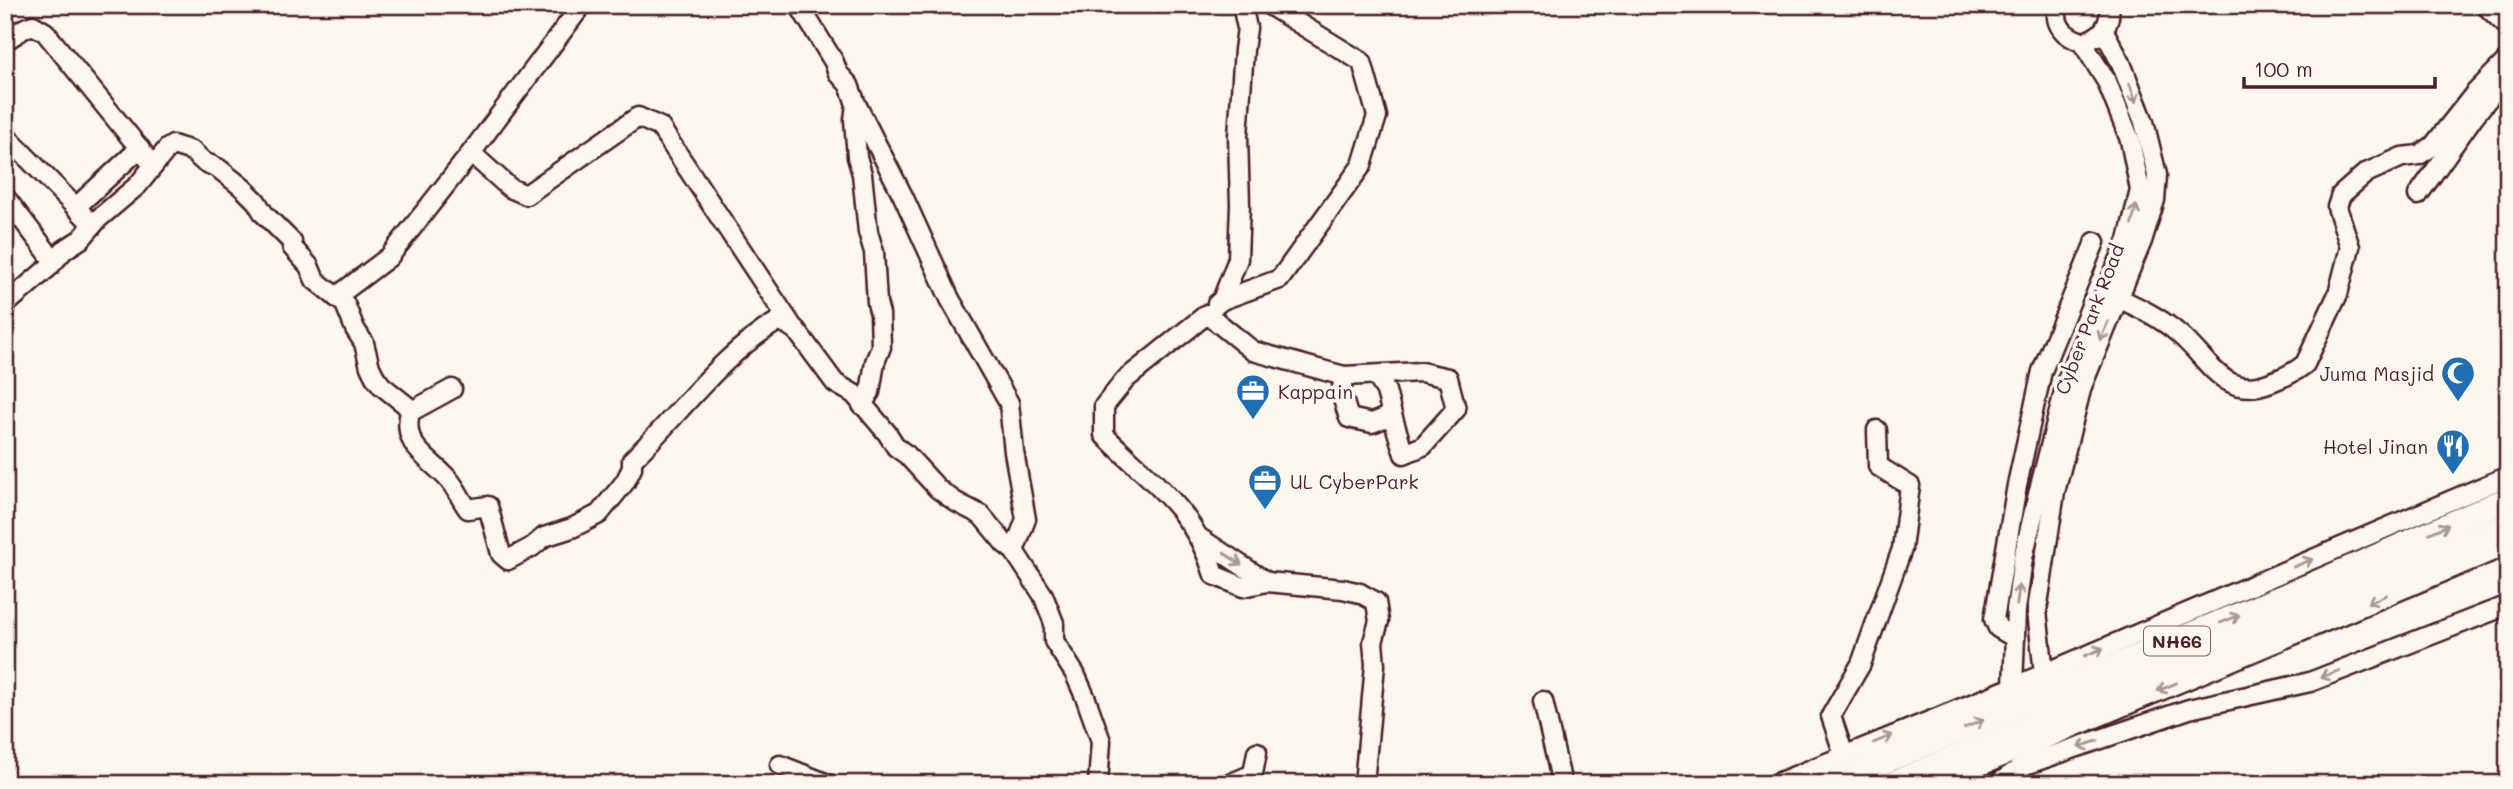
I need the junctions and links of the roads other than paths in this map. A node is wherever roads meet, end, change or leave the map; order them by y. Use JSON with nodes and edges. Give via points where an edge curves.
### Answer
{"nodes":[{"id":1,"x":582,"y":5,"type":"edge"},
{"id":2,"x":799,"y":5,"type":"edge"},
{"id":3,"x":1242,"y":5,"type":"edge"},
{"id":4,"x":1269,"y":5,"type":"edge"},
{"id":5,"x":2058,"y":5,"type":"edge"},
{"id":6,"x":2109,"y":5,"type":"edge"},
{"id":7,"x":2484,"y":5,"type":"edge"},
{"id":8,"x":2508,"y":26,"type":"edge"},
{"id":9,"x":2104,"y":31,"type":"junction"},
{"id":10,"x":5,"y":41,"type":"edge"},
{"id":11,"x":2082,"y":42,"type":"junction"},
{"id":12,"x":2508,"y":59,"type":"edge"},
{"id":13,"x":2508,"y":83,"type":"edge"},
{"id":14,"x":856,"y":104,"type":"junction"},
{"id":15,"x":5,"y":135,"type":"edge"},
{"id":16,"x":2451,"y":136,"type":"junction"},
{"id":17,"x":139,"y":148,"type":"junction"},
{"id":18,"x":471,"y":153,"type":"junction"},
{"id":19,"x":153,"y":165,"type":"junction"},
{"id":20,"x":2418,"y":195,"type":"dead end"},
{"id":21,"x":5,"y":197,"type":"edge"},
{"id":22,"x":76,"y":207,"type":"junction"},
{"id":23,"x":93,"y":225,"type":"junction"},
{"id":24,"x":2095,"y":242,"type":"dead end"},
{"id":25,"x":54,"y":261,"type":"junction"},
{"id":26,"x":336,"y":297,"type":"junction"},
{"id":27,"x":2118,"y":298,"type":"junction"},
{"id":28,"x":1222,"y":300,"type":"junction"},
{"id":29,"x":5,"y":305,"type":"edge"},
{"id":30,"x":1207,"y":314,"type":"junction"},
{"id":31,"x":796,"y":330,"type":"junction"},
{"id":32,"x":1376,"y":375,"type":"junction"},
{"id":33,"x":1344,"y":376,"type":"junction"},
{"id":34,"x":452,"y":389,"type":"dead end"},
{"id":35,"x":862,"y":405,"type":"junction"},
{"id":36,"x":410,"y":412,"type":"junction"},
{"id":37,"x":1392,"y":415,"type":"junction"},
{"id":38,"x":1877,"y":430,"type":"dead end"},
{"id":39,"x":2508,"y":476,"type":"edge"},
{"id":40,"x":2508,"y":499,"type":"edge"},
{"id":41,"x":2508,"y":525,"type":"edge"},
{"id":42,"x":2508,"y":545,"type":"edge"},
{"id":43,"x":1014,"y":551,"type":"junction"},
{"id":44,"x":2508,"y":605,"type":"edge"},
{"id":45,"x":2015,"y":638,"type":"junction"},
{"id":46,"x":2044,"y":673,"type":"junction"},
{"id":47,"x":2013,"y":687,"type":"junction"},
{"id":48,"x":1543,"y":701,"type":"dead end"},
{"id":49,"x":1257,"y":752,"type":"dead end"},
{"id":50,"x":780,"y":765,"type":"dead end"},
{"id":51,"x":1839,"y":772,"type":"edge"},
{"id":52,"x":828,"y":784,"type":"edge"},
{"id":53,"x":1098,"y":784,"type":"edge"},
{"id":54,"x":1230,"y":784,"type":"edge"},
{"id":55,"x":1364,"y":784,"type":"edge"},
{"id":56,"x":1562,"y":784,"type":"edge"},
{"id":57,"x":1775,"y":784,"type":"edge"},
{"id":58,"x":1892,"y":784,"type":"edge"},
{"id":59,"x":1938,"y":784,"type":"edge"},
{"id":60,"x":1997,"y":784,"type":"edge"}],
"edges":[{"from":1,"to":18,"type":"street"},
{"from":2,"to":14,"type":"street"},
{"from":3,"to":28,"type":"street","via":[[1247,28],[1238,136],[1238,259]]},
{"from":4,"to":28,"type":"street","via":[[1362,62],[1377,116],[1362,165],[1280,279]]},
{"from":5,"to":11,"type":"street","via":[[2059,26]]},
{"from":6,"to":9,"type":"street"},
{"from":7,"to":8,"type":"street"},
{"from":9,"to":11,"type":"street"},
{"from":9,"to":27,"type":"street","name":"Cyber Park Road","one_way":true,"via":[[2144,122],[2157,175],[2155,200]]},
{"from":10,"to":17,"type":"street","via":[[33,26],[45,32]]},
{"from":45,"to":11,"type":"street","one_way":true,"via":[[2023,558],[2067,380],[2128,240],[2140,190],[2125,128],[2107,82]]},
{"from":12,"to":16,"type":"street","via":[[2475,93]]},
{"from":13,"to":16,"type":"street"},
{"from":14,"to":35,"type":"street","via":[[857,157],[874,252],[881,347],[870,392]]},
{"from":14,"to":43,"type":"street","via":[[950,299],[1009,403],[1026,519]]},
{"from":15,"to":22,"type":"street"},
{"from":16,"to":20,"type":"street"},
{"from":16,"to":27,"type":"street","via":[[2419,155],[2402,157],[2366,173],[2341,195],[2337,206],[2350,247],[2338,294],[2305,364],[2295,372],[2258,387],[2241,388],[2222,379],[2164,323]]},
{"from":17,"to":19,"type":"street"},
{"from":17,"to":22,"type":"street"},
{"from":18,"to":26,"type":"street","via":[[389,257]]},
{"from":18,"to":31,"type":"street","via":[[510,188],[526,195],[638,117],[660,128]]},
{"from":19,"to":23,"type":"street","via":[[138,185]]},
{"from":19,"to":26,"type":"street","via":[[173,145],[183,146],[218,168],[256,201],[292,242],[315,280]]},
{"from":21,"to":25,"type":"street"},
{"from":22,"to":23,"type":"street"},
{"from":23,"to":25,"type":"street"},
{"from":24,"to":45,"type":"street","via":[[2042,371],[2017,485],[1994,619],[1998,628]]},
{"from":25,"to":29,"type":"street"},
{"from":26,"to":36,"type":"street","via":[[349,310],[375,377]]},
{"from":27,"to":46,"type":"street","name":"Cyber Park Road","one_way":true,"via":[[2082,386],[2055,492],[2037,611]]},
{"from":28,"to":30,"type":"street"},
{"from":30,"to":33,"type":"street","via":[[1252,351]]},
{"from":30,"to":55,"type":"street","via":[[1126,379],[1104,406],[1104,435],[1163,489],[1198,536],[1267,582],[1343,589],[1376,602],[1379,621],[1373,642]]},
{"from":31,"to":35,"type":"street","via":[[835,383]]},
{"from":31,"to":36,"type":"street","via":[[780,320],[761,330],[632,460],[625,482],[599,514],[544,537],[508,560],[501,554],[488,506],[468,509],[452,483],[411,439],[406,426]]},
{"from":32,"to":33,"type":"street"},
{"from":32,"to":37,"type":"street"},
{"from":32,"to":37,"type":"street","via":[[1421,372],[1448,378],[1457,409],[1423,446],[1404,454]]},
{"from":33,"to":37,"type":"street","via":[[1341,393],[1349,418],[1371,423]]},
{"from":34,"to":36,"type":"street"},
{"from":35,"to":43,"type":"street","via":[[927,477],[956,502],[981,515]]},
{"from":38,"to":51,"type":"street","via":[[1878,466],[1910,486],[1908,517],[1902,549],[1861,664],[1831,716]]},
{"from":46,"to":39,"type":"street","one_way":true},
{"from":51,"to":40,"type":"highway","number":"NH66","one_way":true,"via":[[2316,583]]},
{"from":41,"to":58,"type":"highway","number":"NH66"},
{"from":42,"to":59,"type":"street","one_way":true},
{"from":43,"to":53,"type":"street","via":[[1043,595],[1054,623],[1054,641],[1086,699],[1101,741]]},
{"from":44,"to":60,"type":"street","one_way":true,"via":[[2310,682],[2189,709],[2025,765]]},
{"from":45,"to":47,"type":"street"},
{"from":46,"to":47,"type":"street"},
{"from":51,"to":47,"type":"street","one_way":true},
{"from":48,"to":56,"type":"street"},
{"from":49,"to":54,"type":"street","via":[[1253,774]]},
{"from":50,"to":52,"type":"street"},
{"from":51,"to":57,"type":"street"}]}
